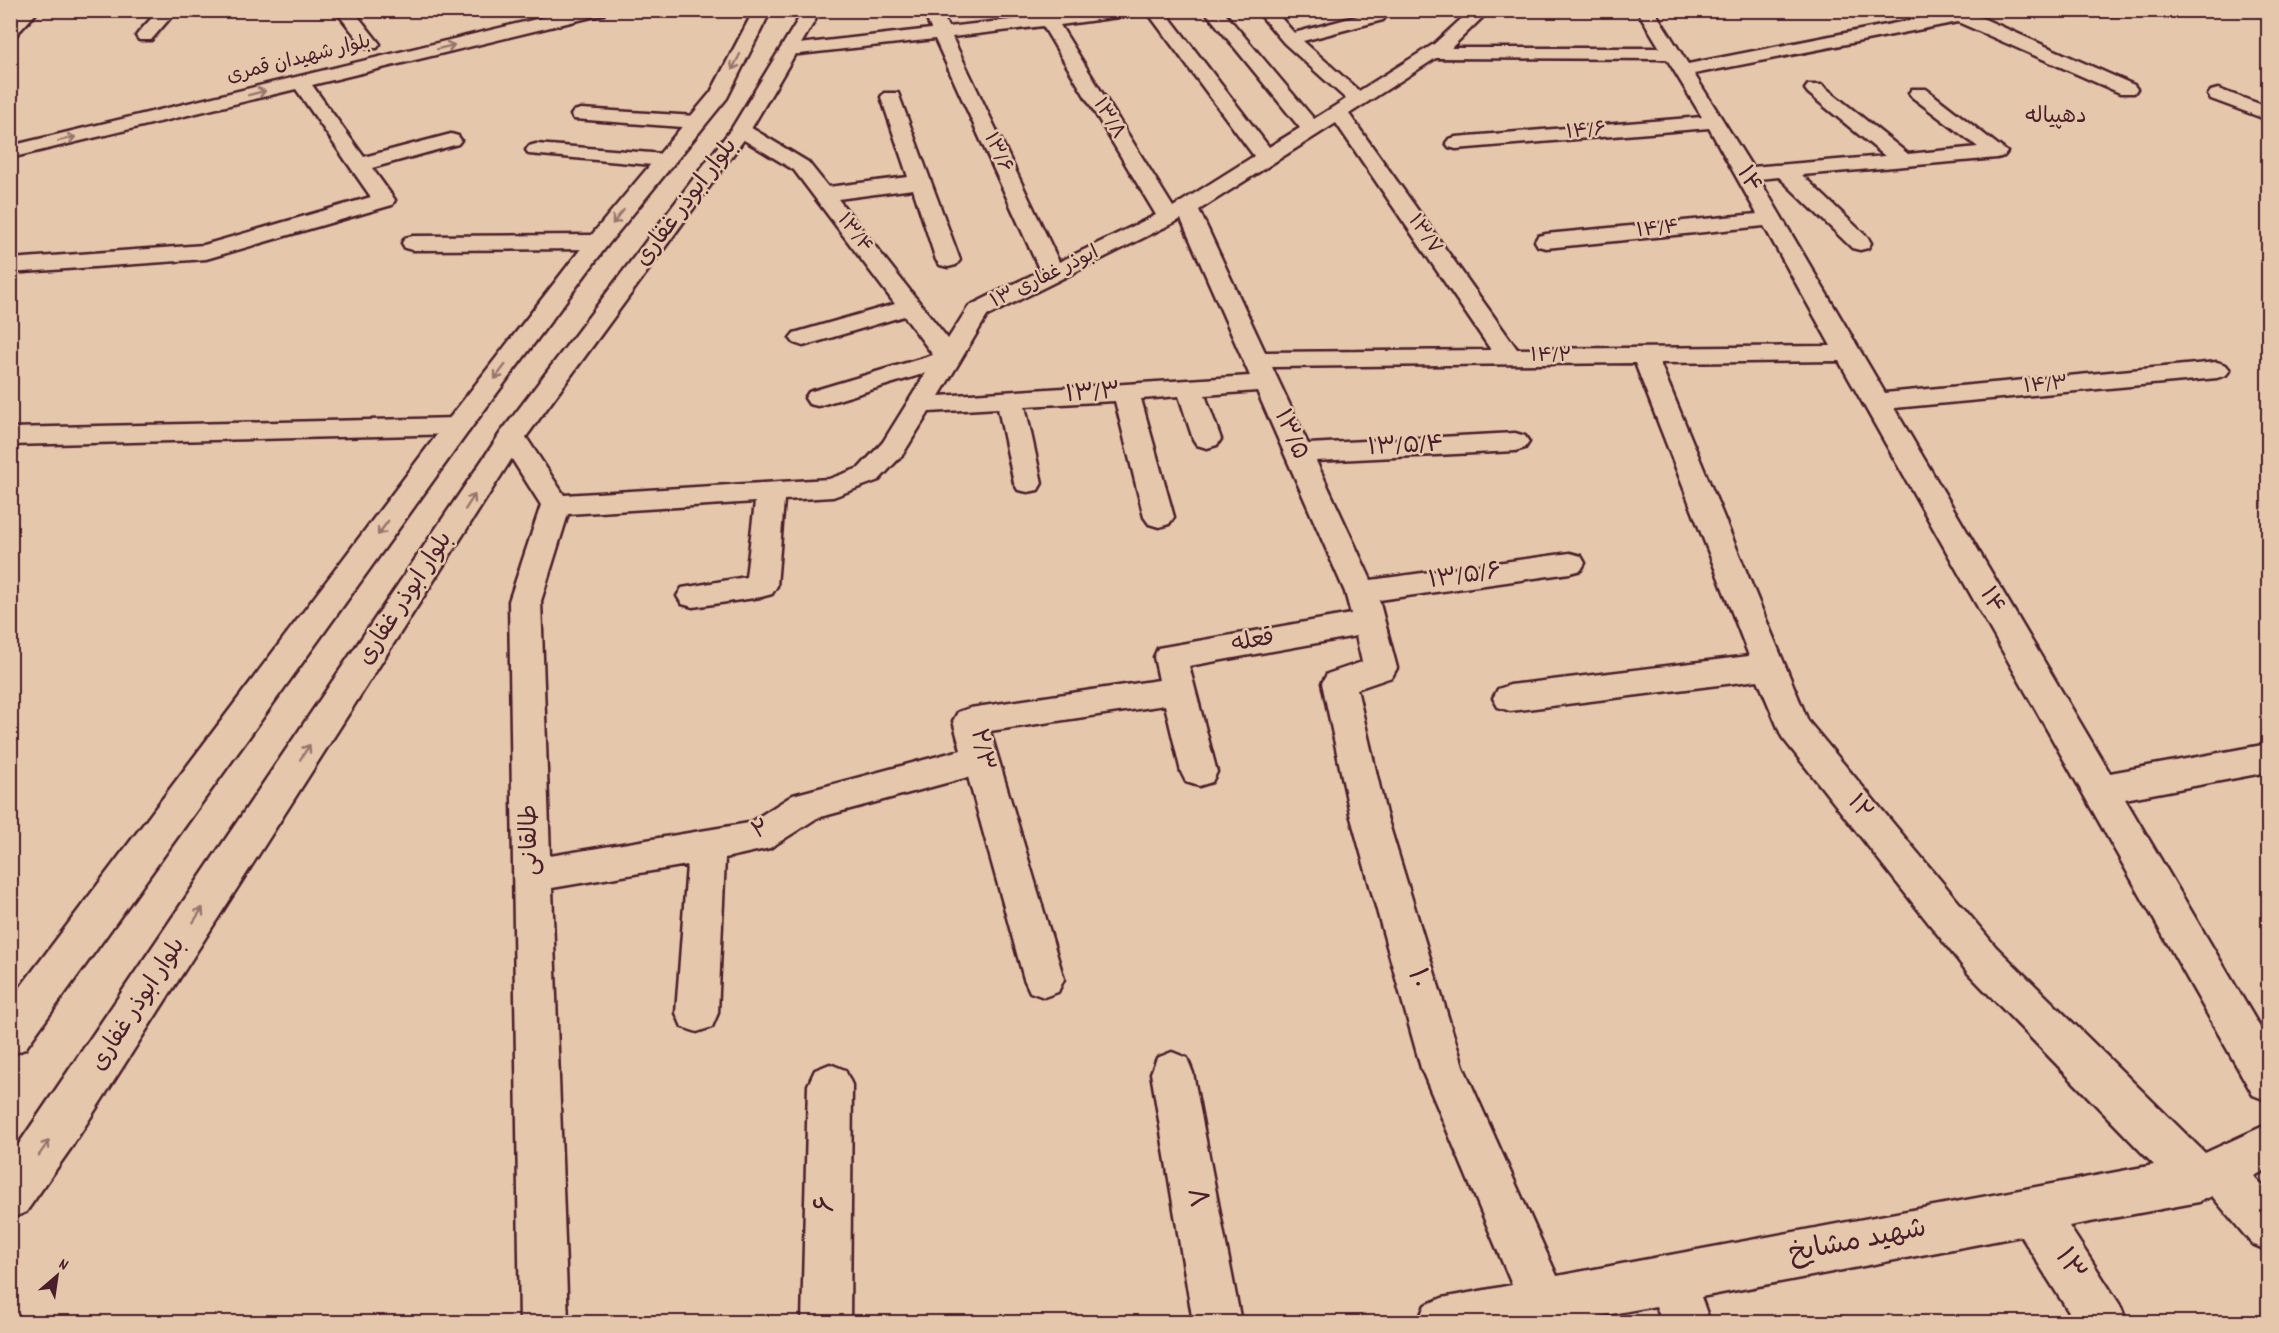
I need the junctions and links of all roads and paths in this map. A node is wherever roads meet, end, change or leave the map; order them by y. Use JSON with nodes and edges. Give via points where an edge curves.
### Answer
{"nodes":[{"id":1,"x":31,"y":10,"type":"edge"},
{"id":2,"x":169,"y":10,"type":"edge"},
{"id":3,"x":343,"y":10,"type":"edge"},
{"id":4,"x":598,"y":10,"type":"edge"},
{"id":5,"x":813,"y":10,"type":"edge"},
{"id":6,"x":931,"y":10,"type":"edge"},
{"id":7,"x":1142,"y":10,"type":"edge"},
{"id":8,"x":1155,"y":10,"type":"edge"},
{"id":9,"x":1212,"y":10,"type":"edge"},
{"id":10,"x":1264,"y":10,"type":"edge"},
{"id":11,"x":1482,"y":10,"type":"edge"},
{"id":12,"x":1645,"y":10,"type":"edge"},
{"id":13,"x":2022,"y":10,"type":"edge"},
{"id":14,"x":2127,"y":10,"type":"edge"},
{"id":15,"x":762,"y":11,"type":"edge"},
{"id":16,"x":1957,"y":14,"type":"edge"},
{"id":17,"x":1046,"y":16,"type":"edge"},
{"id":18,"x":1377,"y":16,"type":"dead end"},
{"id":19,"x":10,"y":31,"type":"edge"},
{"id":20,"x":941,"y":33,"type":"junction"},
{"id":21,"x":146,"y":36,"type":"dead end"},
{"id":22,"x":393,"y":39,"type":"dead end"},
{"id":23,"x":1290,"y":39,"type":"junction"},
{"id":24,"x":371,"y":44,"type":"junction"},
{"id":25,"x":348,"y":50,"type":"dead end"},
{"id":26,"x":790,"y":50,"type":"junction"},
{"id":27,"x":1432,"y":53,"type":"junction"},
{"id":28,"x":1679,"y":62,"type":"junction"},
{"id":29,"x":301,"y":82,"type":"junction"},
{"id":30,"x":1815,"y":89,"type":"dead end"},
{"id":31,"x":2127,"y":89,"type":"dead end"},
{"id":32,"x":1919,"y":93,"type":"dead end"},
{"id":33,"x":2218,"y":95,"type":"dead end"},
{"id":34,"x":891,"y":97,"type":"dead end"},
{"id":35,"x":1348,"y":106,"type":"junction"},
{"id":36,"x":2268,"y":114,"type":"edge"},
{"id":37,"x":581,"y":115,"type":"dead end"},
{"id":38,"x":696,"y":122,"type":"junction"},
{"id":39,"x":1715,"y":122,"type":"junction"},
{"id":40,"x":11,"y":129,"type":"edge"},
{"id":41,"x":1311,"y":129,"type":"junction"},
{"id":42,"x":741,"y":130,"type":"junction"},
{"id":43,"x":451,"y":140,"type":"dead end"},
{"id":44,"x":1456,"y":143,"type":"dead end"},
{"id":45,"x":536,"y":150,"type":"dead end"},
{"id":46,"x":12,"y":152,"type":"edge"},
{"id":47,"x":1266,"y":158,"type":"junction"},
{"id":48,"x":664,"y":160,"type":"junction"},
{"id":49,"x":1904,"y":161,"type":"junction"},
{"id":50,"x":359,"y":165,"type":"junction"},
{"id":51,"x":1785,"y":171,"type":"junction"},
{"id":52,"x":1745,"y":174,"type":"junction"},
{"id":53,"x":921,"y":182,"type":"junction"},
{"id":54,"x":822,"y":194,"type":"junction"},
{"id":55,"x":1177,"y":212,"type":"junction"},
{"id":56,"x":1771,"y":219,"type":"junction"},
{"id":57,"x":1546,"y":241,"type":"dead end"},
{"id":58,"x":598,"y":242,"type":"junction"},
{"id":59,"x":413,"y":243,"type":"dead end"},
{"id":60,"x":1860,"y":243,"type":"dead end"},
{"id":61,"x":948,"y":260,"type":"dead end"},
{"id":62,"x":10,"y":266,"type":"edge"},
{"id":63,"x":1053,"y":274,"type":"junction"},
{"id":64,"x":909,"y":307,"type":"junction"},
{"id":65,"x":803,"y":338,"type":"dead end"},
{"id":66,"x":1847,"y":353,"type":"junction"},
{"id":67,"x":1645,"y":357,"type":"junction"},
{"id":68,"x":949,"y":358,"type":"junction"},
{"id":69,"x":1510,"y":358,"type":"junction"},
{"id":70,"x":2217,"y":370,"type":"dead end"},
{"id":71,"x":1261,"y":372,"type":"junction"},
{"id":72,"x":1189,"y":388,"type":"junction"},
{"id":73,"x":1126,"y":392,"type":"junction"},
{"id":74,"x":818,"y":398,"type":"dead end"},
{"id":75,"x":1010,"y":400,"type":"junction"},
{"id":76,"x":1876,"y":402,"type":"junction"},
{"id":77,"x":919,"y":405,"type":"junction"},
{"id":78,"x":458,"y":426,"type":"junction"},
{"id":79,"x":10,"y":437,"type":"edge"},
{"id":80,"x":512,"y":437,"type":"junction"},
{"id":81,"x":1207,"y":439,"type":"dead end"},
{"id":82,"x":1515,"y":442,"type":"dead end"},
{"id":83,"x":1298,"y":453,"type":"junction"},
{"id":84,"x":1028,"y":483,"type":"dead end"},
{"id":85,"x":770,"y":492,"type":"junction"},
{"id":86,"x":556,"y":505,"type":"junction"},
{"id":87,"x":1159,"y":517,"type":"dead end"},
{"id":88,"x":1570,"y":563,"type":"dead end"},
{"id":89,"x":693,"y":596,"type":"dead end"},
{"id":90,"x":1365,"y":607,"type":"junction"},
{"id":91,"x":1769,"y":666,"type":"junction"},
{"id":92,"x":1380,"y":668,"type":"joint"},
{"id":93,"x":1179,"y":690,"type":"junction"},
{"id":94,"x":1510,"y":698,"type":"dead end"},
{"id":95,"x":2268,"y":758,"type":"edge"},
{"id":96,"x":981,"y":759,"type":"junction"},
{"id":97,"x":1199,"y":772,"type":"dead end"},
{"id":98,"x":2100,"y":789,"type":"junction"},
{"id":99,"x":706,"y":845,"type":"junction"},
{"id":100,"x":532,"y":875,"type":"junction"},
{"id":101,"x":1044,"y":978,"type":"dead end"},
{"id":102,"x":697,"y":1013,"type":"dead end"},
{"id":103,"x":10,"y":1035,"type":"edge"},
{"id":104,"x":1172,"y":1073,"type":"dead end"},
{"id":105,"x":2268,"y":1080,"type":"edge"},
{"id":106,"x":830,"y":1084,"type":"dead end"},
{"id":107,"x":2268,"y":1146,"type":"edge"},
{"id":108,"x":2209,"y":1174,"type":"junction"},
{"id":109,"x":10,"y":1196,"type":"edge"},
{"id":110,"x":2032,"y":1210,"type":"junction"},
{"id":111,"x":2268,"y":1228,"type":"edge"},
{"id":112,"x":542,"y":1261,"type":"junction"},
{"id":113,"x":1670,"y":1279,"type":"junction"},
{"id":114,"x":1544,"y":1304,"type":"junction"},
{"id":115,"x":522,"y":1323,"type":"edge"},
{"id":116,"x":543,"y":1323,"type":"edge"},
{"id":117,"x":826,"y":1323,"type":"edge"},
{"id":118,"x":1217,"y":1323,"type":"edge"},
{"id":119,"x":1442,"y":1323,"type":"edge"},
{"id":120,"x":1686,"y":1323,"type":"edge"},
{"id":121,"x":2103,"y":1323,"type":"edge"}],
"edges":[{"from":1,"to":19,"type":"street"},
{"from":2,"to":21,"type":"street"},
{"from":3,"to":24,"type":"street"},
{"from":29,"to":4,"type":"street","name":"بلوار شهیدان قمری","one_way":true},
{"from":5,"to":26,"type":"street","name":"بلوار ابوذر غفاری"},
{"from":6,"to":20,"type":"street","name":"۱۳/۶"},
{"from":7,"to":17,"type":"street"},
{"from":8,"to":47,"type":"street"},
{"from":9,"to":41,"type":"street"},
{"from":10,"to":23,"type":"street","name":"۱۳/۷"},
{"from":11,"to":27,"type":"street","name":"۱۳ ابوذر غفاری"},
{"from":12,"to":28,"type":"street","name":"۱۴"},
{"from":13,"to":14,"type":"street"},
{"from":15,"to":38,"type":"street","name":"بلوار ابوذر غفاری","one_way":true,"via":[[720,94]]},
{"from":16,"to":28,"type":"street"},
{"from":16,"to":31,"type":"street"},
{"from":17,"to":20,"type":"street"},
{"from":17,"to":55,"type":"street","name":"۱۳/۸"},
{"from":18,"to":23,"type":"street"},
{"from":20,"to":26,"type":"street"},
{"from":20,"to":63,"type":"street","name":"۱۳/۶"},
{"from":22,"to":24,"type":"street","name":"بلوار شهیدان قمری"},
{"from":23,"to":35,"type":"street","name":"۱۳/۷"},
{"from":24,"to":25,"type":"street","name":"بلوار شهیدان قمری"},
{"from":26,"to":42,"type":"street","name":"بلوار ابوذر غفاری"},
{"from":27,"to":28,"type":"street"},
{"from":27,"to":35,"type":"street","name":"۱۳ ابوذر غفاری"},
{"from":28,"to":39,"type":"street","name":"۱۴"},
{"from":46,"to":29,"type":"street","name":"بلوار شهیدان قمری","one_way":true},
{"from":29,"to":50,"type":"street"},
{"from":30,"to":49,"type":"street"},
{"from":32,"to":49,"type":"street","via":[[1997,152]]},
{"from":33,"to":36,"type":"street"},
{"from":34,"to":53,"type":"street"},
{"from":35,"to":41,"type":"street","name":"۱۳ ابوذر غفاری"},
{"from":35,"to":69,"type":"street","name":"۱۳/۷"},
{"from":37,"to":38,"type":"street"},
{"from":38,"to":48,"type":"street","name":"بلوار ابوذر غفاری"},
{"from":39,"to":44,"type":"street","name":"۱۴/۶"},
{"from":39,"to":52,"type":"street","name":"۱۴"},
{"from":40,"to":46,"type":"street"},
{"from":41,"to":47,"type":"street","name":"۱۳ ابوذر غفاری"},
{"from":42,"to":54,"type":"street","name":"۱۳/۴","via":[[801,166]]},
{"from":42,"to":80,"type":"street","name":"بلوار ابوذر غفاری"},
{"from":43,"to":50,"type":"street"},
{"from":45,"to":48,"type":"street"},
{"from":47,"to":55,"type":"street","name":"۱۳ ابوذر غفاری"},
{"from":48,"to":58,"type":"street","name":"بلوار ابوذر غفاری","one_way":true},
{"from":49,"to":51,"type":"street"},
{"from":50,"to":62,"type":"street","via":[[384,200],[206,252]]},
{"from":51,"to":52,"type":"street"},
{"from":51,"to":60,"type":"street"},
{"from":52,"to":56,"type":"street","name":"۱۴"},
{"from":53,"to":54,"type":"street"},
{"from":53,"to":61,"type":"street"},
{"from":54,"to":64,"type":"street","name":"۱۳/۴"},
{"from":55,"to":63,"type":"street","name":"۱۳ ابوذر غفاری"},
{"from":55,"to":71,"type":"street","name":"۱۳/۵"},
{"from":56,"to":57,"type":"street","name":"۱۴/۴"},
{"from":56,"to":66,"type":"street","name":"۱۴"},
{"from":58,"to":59,"type":"street"},
{"from":58,"to":78,"type":"street","name":"بلوار ابوذر غفاری","one_way":true},
{"from":63,"to":68,"type":"street","name":"۱۳ ابوذر غفاری","via":[[978,311]]},
{"from":64,"to":65,"type":"street"},
{"from":64,"to":68,"type":"street","name":"۱۳/۴"},
{"from":66,"to":67,"type":"street","name":"۱۴/۲"},
{"from":66,"to":76,"type":"street","name":"۱۴"},
{"from":67,"to":69,"type":"street","name":"۱۴/۲"},
{"from":67,"to":91,"type":"street","name":"۱۲"},
{"from":68,"to":74,"type":"street"},
{"from":68,"to":77,"type":"street","name":"۱۳ ابوذر غفاری"},
{"from":69,"to":71,"type":"street","name":"۱۴/۲"},
{"from":70,"to":76,"type":"street","name":"۱۴/۳"},
{"from":71,"to":72,"type":"street","name":"۱۳/۳"},
{"from":71,"to":83,"type":"street","name":"۱۳/۵"},
{"from":72,"to":73,"type":"street","name":"۱۳/۳"},
{"from":72,"to":81,"type":"street"},
{"from":73,"to":75,"type":"street","name":"۱۳/۳"},
{"from":73,"to":87,"type":"street"},
{"from":75,"to":77,"type":"street","name":"۱۳/۳"},
{"from":75,"to":84,"type":"street"},
{"from":76,"to":98,"type":"street","name":"۱۴"},
{"from":77,"to":85,"type":"street","name":"۱۳ ابوذر غفاری","via":[[892,448],[869,474],[833,488]]},
{"from":78,"to":79,"type":"street"},
{"from":78,"to":103,"type":"street","name":"بلوار ابوذر غفاری","one_way":true},
{"from":80,"to":86,"type":"street"},
{"from":109,"to":80,"type":"street","name":"بلوار ابوذر غفاری","one_way":true},
{"from":82,"to":83,"type":"street","name":"۱۳/۵/۴"},
{"from":83,"to":90,"type":"street","name":"۱۳/۵"},
{"from":85,"to":86,"type":"street","name":"۱۳ ابوذر غفاری"},
{"from":85,"to":89,"type":"street","via":[[761,586]]},
{"from":86,"to":100,"type":"street","name":"طالقانی","via":[[525,601]]},
{"from":88,"to":90,"type":"street","name":"۱۳/۵/۶"},
{"from":90,"to":92,"type":"street","name":"۱۳/۵"},
{"from":90,"to":93,"type":"street","name":"قعله","via":[[1170,657]]},
{"from":91,"to":94,"type":"street"},
{"from":91,"to":108,"type":"street","name":"۱۲","via":[[1794,728],[1982,960]]},
{"from":92,"to":114,"type":"street","name":"۱۰","via":[[1339,683],[1368,814],[1442,1068]]},
{"from":93,"to":96,"type":"street","name":"۲/۳","via":[[970,721]]},
{"from":93,"to":97,"type":"street"},
{"from":95,"to":98,"type":"street"},
{"from":96,"to":99,"type":"street","name":"۲","via":[[806,806],[757,837]]},
{"from":96,"to":101,"type":"street","name":"۲/۳"},
{"from":98,"to":105,"type":"street","name":"۱۴"},
{"from":99,"to":100,"type":"street","name":"۲"},
{"from":99,"to":102,"type":"street"},
{"from":100,"to":112,"type":"street","name":"طالقانی"},
{"from":104,"to":118,"type":"street","name":"۸"},
{"from":106,"to":117,"type":"street","name":"۶"},
{"from":107,"to":108,"type":"street","name":"شهید مشایخ"},
{"from":108,"to":110,"type":"street","name":"شهید مشایخ"},
{"from":108,"to":111,"type":"street","name":"۱۲"},
{"from":110,"to":113,"type":"street","name":"شهید مشایخ"},
{"from":110,"to":121,"type":"street","name":"۱۳"},
{"from":112,"to":115,"type":"street","name":"طالقانی"},
{"from":112,"to":116,"type":"street","name":"طالقانی"},
{"from":113,"to":114,"type":"street","name":"شهید مشایخ"},
{"from":113,"to":120,"type":"street"},
{"from":114,"to":119,"type":"street","name":"شهید مشایخ"}]}
